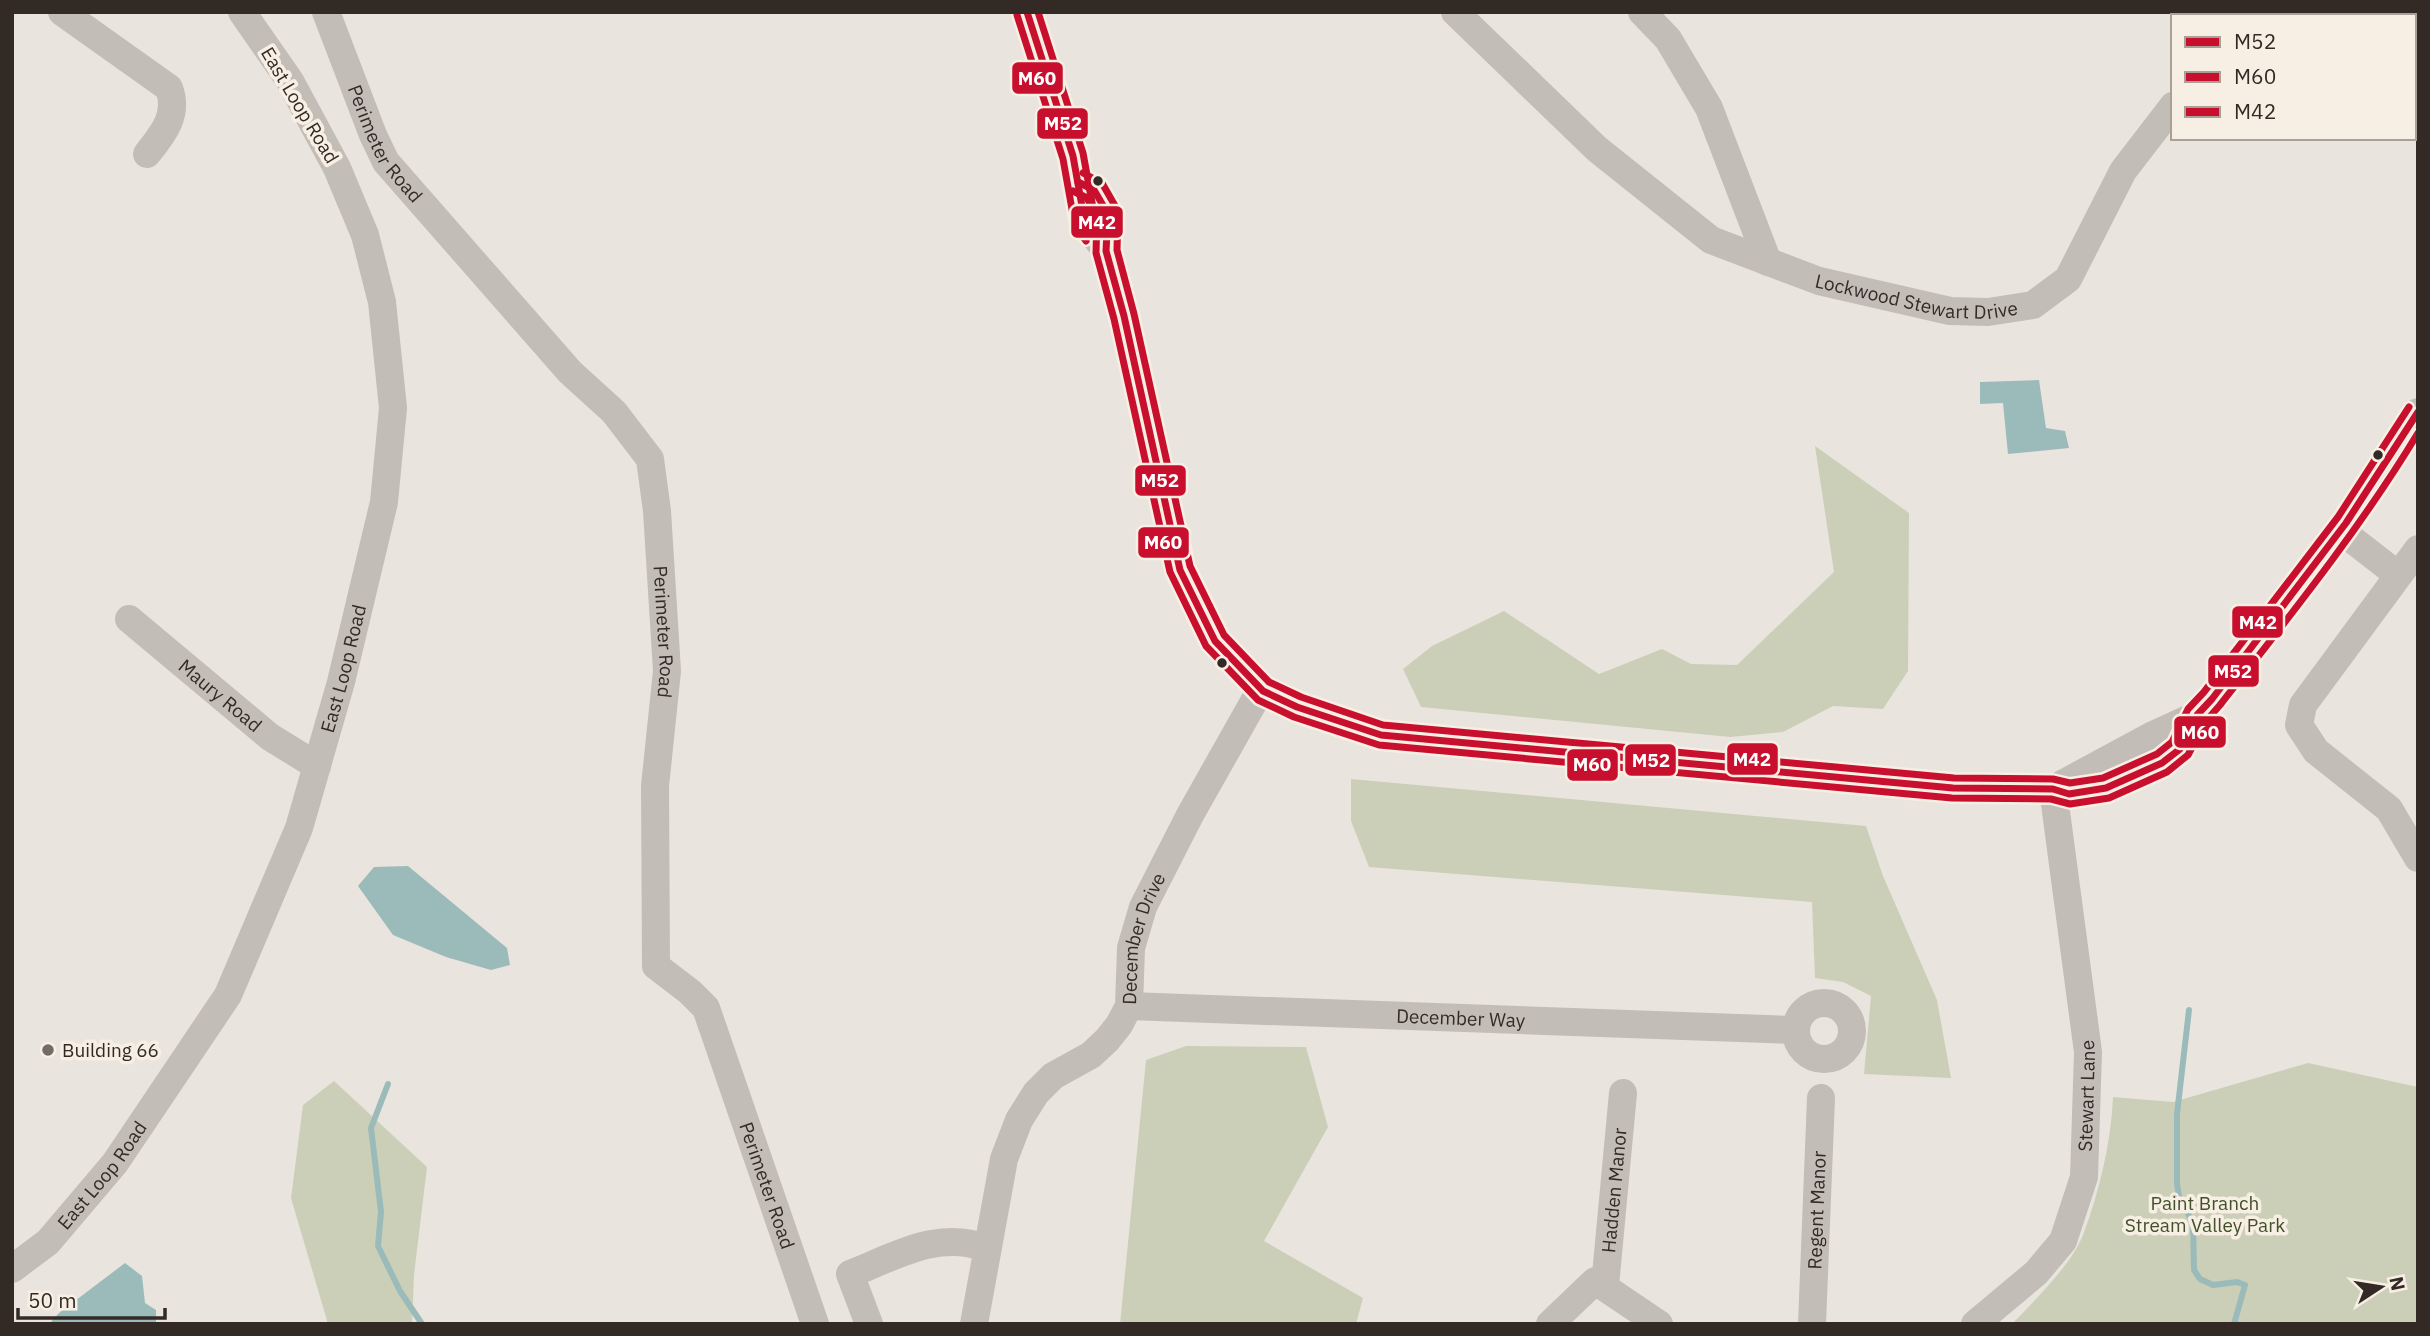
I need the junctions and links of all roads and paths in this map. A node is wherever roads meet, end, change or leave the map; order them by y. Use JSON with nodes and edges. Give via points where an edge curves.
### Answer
{"nodes":[{"id":1,"x":62,"y":12,"type":"edge"},
{"id":2,"x":242,"y":12,"type":"edge"},
{"id":3,"x":326,"y":12,"type":"edge"},
{"id":4,"x":1027,"y":12,"type":"edge"},
{"id":5,"x":1455,"y":12,"type":"edge"},
{"id":6,"x":1642,"y":12,"type":"edge"},
{"id":7,"x":2171,"y":109,"type":"edge"},
{"id":8,"x":147,"y":154,"type":"dead end"},
{"id":9,"x":1768,"y":262,"type":"junction"},
{"id":10,"x":2414,"y":424,"type":"edge"},
{"id":11,"x":2340,"y":530,"type":"junction"},
{"id":12,"x":2418,"y":549,"type":"edge"},
{"id":13,"x":2399,"y":575,"type":"junction"},
{"id":14,"x":129,"y":619,"type":"dead end"},
{"id":15,"x":1261,"y":689,"type":"junction"},
{"id":16,"x":317,"y":766,"type":"junction"},
{"id":17,"x":2053,"y":789,"type":"junction"},
{"id":18,"x":2418,"y":858,"type":"edge"},
{"id":19,"x":1129,"y":1006,"type":"junction"},
{"id":20,"x":1795,"y":1030,"type":"dead end"},
{"id":21,"x":1623,"y":1093,"type":"dead end"},
{"id":22,"x":1821,"y":1098,"type":"dead end"},
{"id":23,"x":986,"y":1248,"type":"junction"},
{"id":24,"x":12,"y":1269,"type":"edge"},
{"id":25,"x":1600,"y":1283,"type":"junction"},
{"id":26,"x":815,"y":1324,"type":"edge"},
{"id":27,"x":869,"y":1324,"type":"edge"},
{"id":28,"x":974,"y":1324,"type":"edge"},
{"id":29,"x":1550,"y":1324,"type":"edge"},
{"id":30,"x":1659,"y":1324,"type":"edge"},
{"id":31,"x":1812,"y":1324,"type":"edge"},
{"id":32,"x":1975,"y":1324,"type":"edge"}],
"edges":[{"from":1,"to":8,"type":"street","via":[[169,88],[173,99],[167,129]]},
{"from":2,"to":16,"type":"street","name":"East Loop Road","via":[[290,81],[337,168],[365,235],[382,302],[393,408],[384,502]]},
{"from":3,"to":26,"type":"street","name":"Perimeter Road","via":[[386,162],[570,372],[614,412],[650,459],[667,671],[655,786],[656,966],[706,1008]]},
{"from":4,"to":15,"type":"street","via":[[1078,182],[1094,190],[1108,214],[1106,251],[1180,570],[1215,641]]},
{"from":5,"to":9,"type":"street","name":"Lockwood Stewart Drive","via":[[1618,166],[1711,240]]},
{"from":6,"to":9,"type":"street","via":[[1668,39],[1709,108]]},
{"from":7,"to":9,"type":"street","name":"Lockwood Stewart Drive","via":[[2123,171],[2068,279],[2034,305],[1988,312],[1950,311],[1819,281]]},
{"from":10,"to":11,"type":"street"},
{"from":11,"to":13,"type":"street"},
{"from":11,"to":17,"type":"street","via":[[2196,715],[2180,749],[2162,763],[2106,788],[2069,794]]},
{"from":12,"to":13,"type":"street"},
{"from":13,"to":18,"type":"street","via":[[2303,705],[2299,725],[2316,751],[2389,809]]},
{"from":14,"to":16,"type":"street","name":"Maury Road","via":[[270,737]]},
{"from":15,"to":17,"type":"street","via":[[1297,707],[1381,734],[1953,788]]},
{"from":15,"to":19,"type":"street","name":"December Drive","via":[[1143,907],[1131,948]]},
{"from":16,"to":24,"type":"street","name":"East Loop Road","via":[[299,828],[228,995],[115,1163],[47,1242]]},
{"from":17,"to":32,"type":"street","name":"Stewart Lane","via":[[2088,1052],[2084,1177],[2063,1241],[2036,1273]]},
{"from":19,"to":20,"type":"street","name":"December Way"},
{"from":19,"to":23,"type":"street","name":"December Drive","via":[[1107,1040],[1091,1055],[1053,1076],[1019,1119],[1004,1159]]},
{"from":21,"to":25,"type":"street","name":"Hadden Manor"},
{"from":22,"to":31,"type":"street","name":"Regent Manor"},
{"from":23,"to":27,"type":"street","via":[[953,1240],[930,1243],[850,1275]]},
{"from":23,"to":28,"type":"street","name":"December Drive"},
{"from":25,"to":29,"type":"street"},
{"from":25,"to":30,"type":"street"}]}
